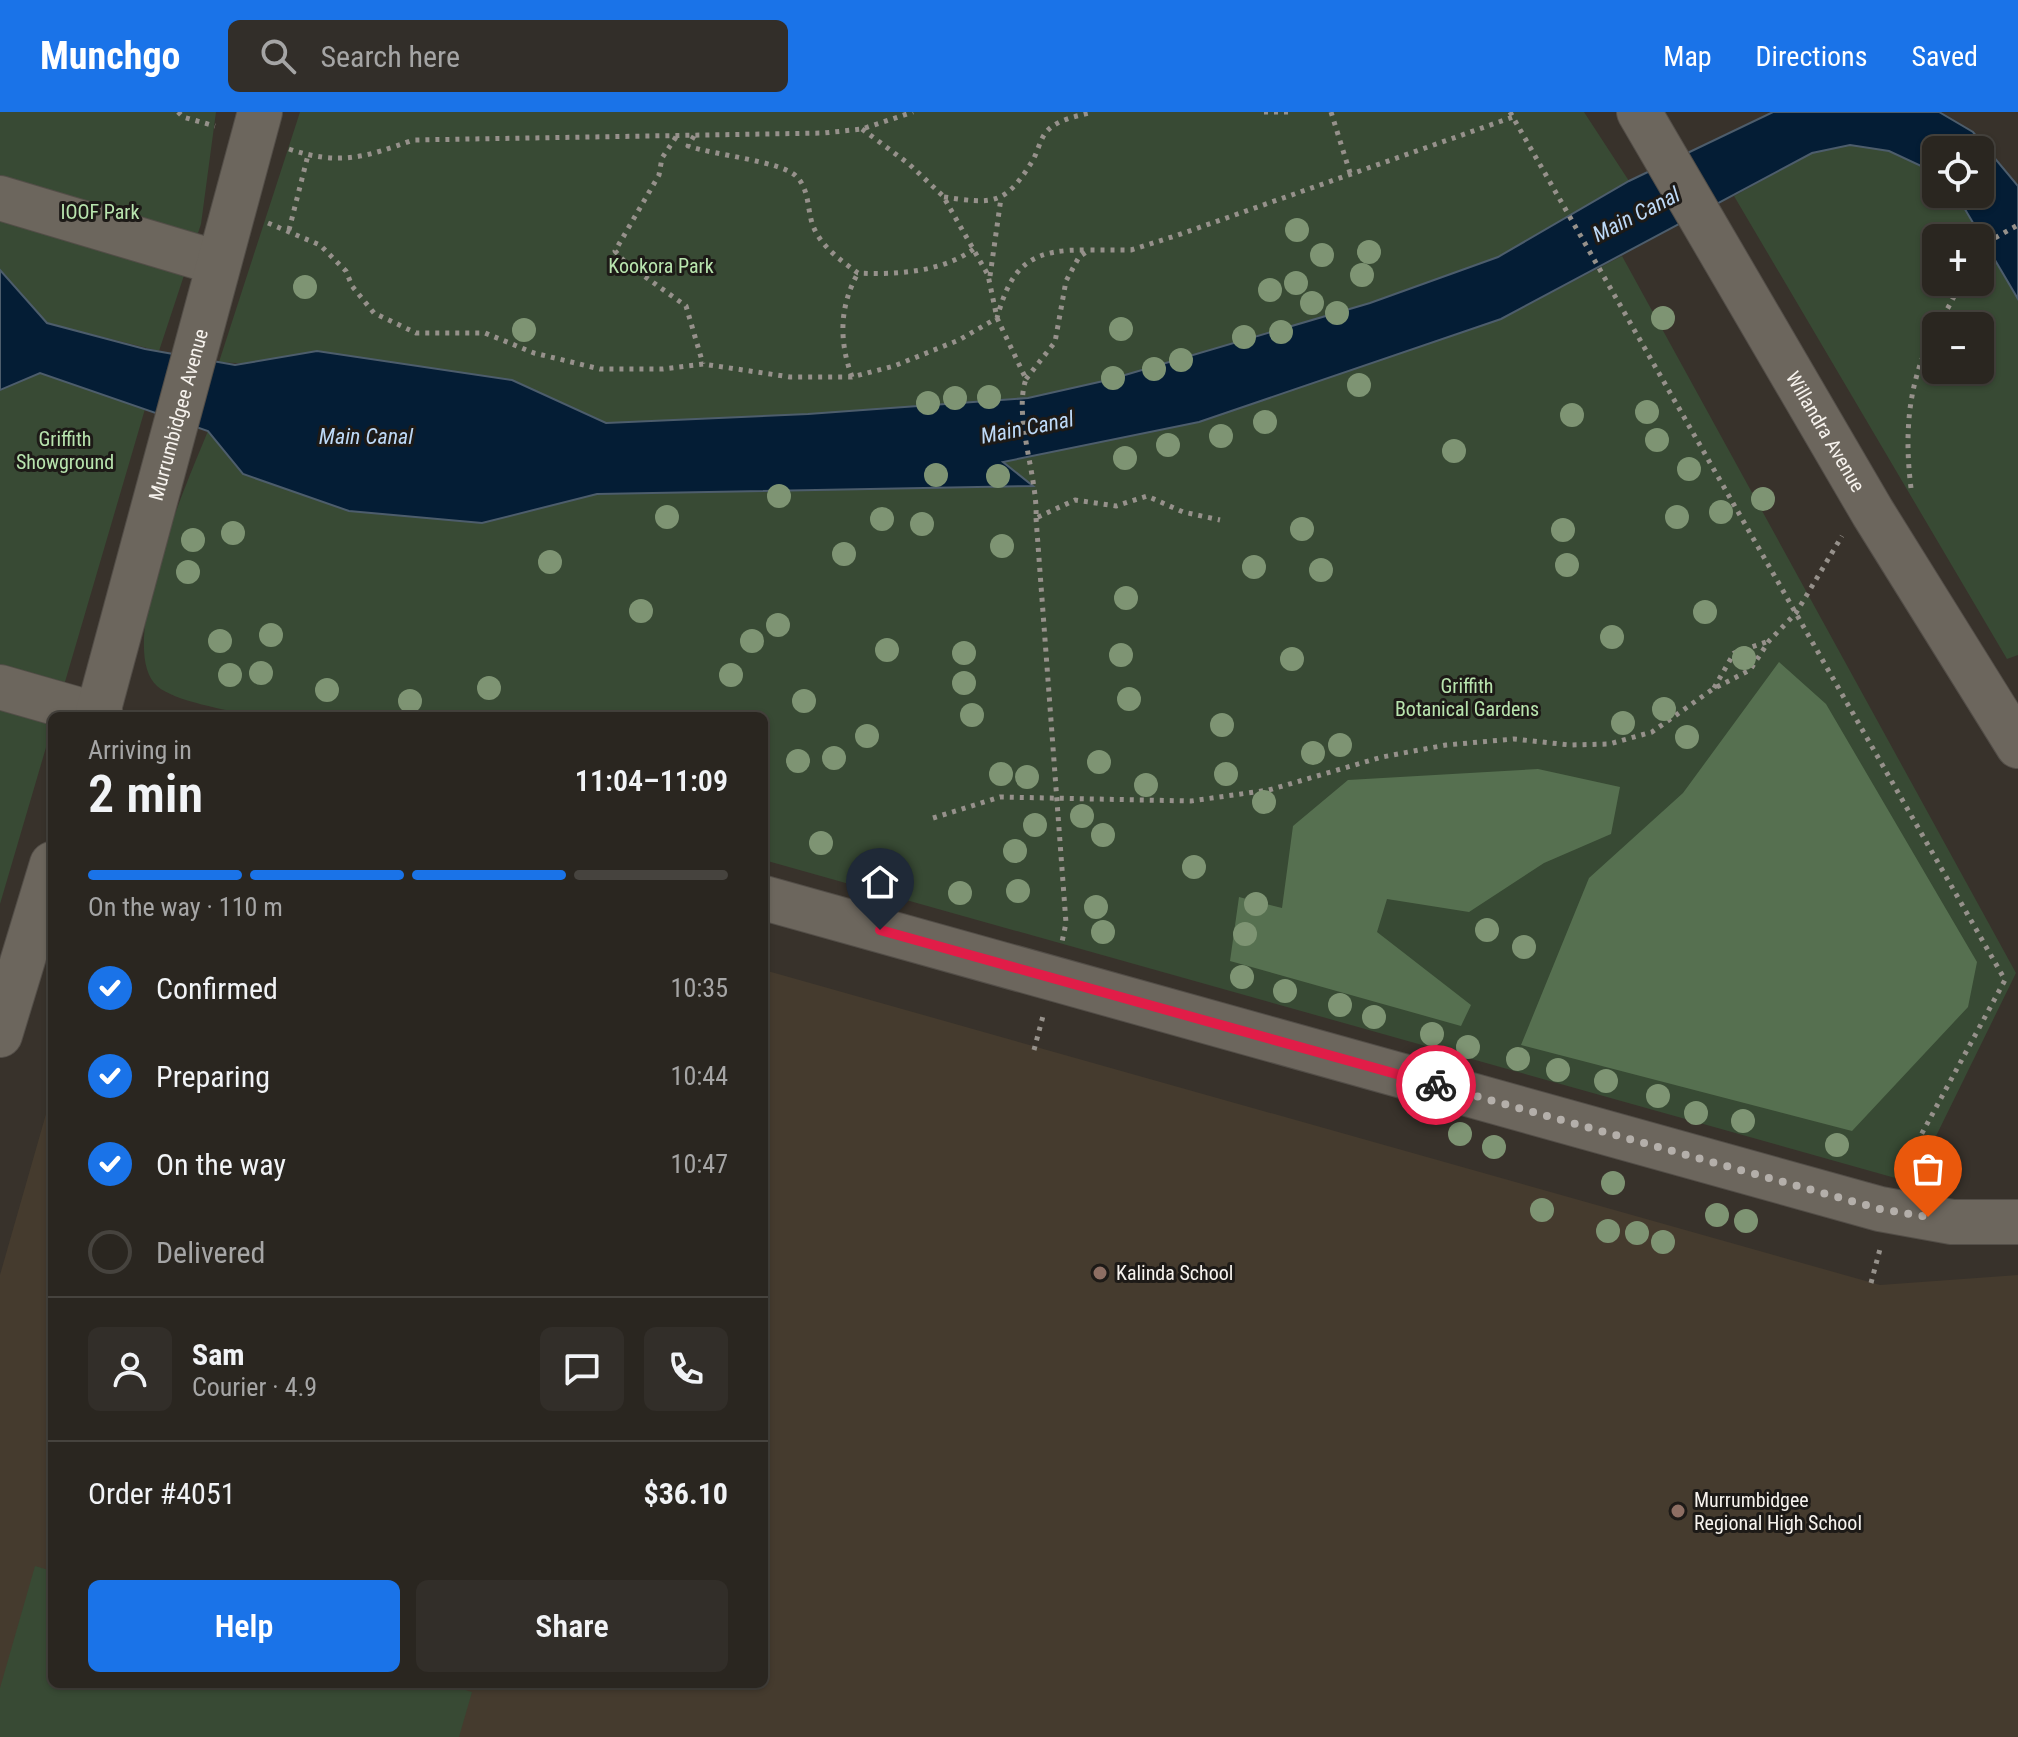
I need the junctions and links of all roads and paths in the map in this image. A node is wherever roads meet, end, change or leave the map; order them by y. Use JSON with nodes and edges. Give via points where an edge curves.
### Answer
{"nodes":[{"id":1,"x":178,"y":112,"type":"edge"},
{"id":2,"x":913,"y":112,"type":"edge"},
{"id":3,"x":1093,"y":112,"type":"edge"},
{"id":4,"x":1264,"y":112,"type":"edge"},
{"id":5,"x":1289,"y":112,"type":"edge"},
{"id":6,"x":1331,"y":112,"type":"edge"},
{"id":7,"x":1511,"y":115,"type":"edge"},
{"id":8,"x":257,"y":124,"type":"edge"},
{"id":9,"x":1647,"y":126,"type":"edge"},
{"id":10,"x":862,"y":129,"type":"junction"},
{"id":11,"x":694,"y":136,"type":"junction"},
{"id":12,"x":676,"y":137,"type":"junction"},
{"id":13,"x":308,"y":155,"type":"junction"},
{"id":14,"x":1351,"y":176,"type":"junction"},
{"id":15,"x":943,"y":196,"type":"junction"},
{"id":16,"x":0,"y":198,"type":"edge"},
{"id":17,"x":1001,"y":198,"type":"junction"},
{"id":18,"x":233,"y":211,"type":"junction"},
{"id":19,"x":2018,"y":225,"type":"edge"},
{"id":20,"x":289,"y":230,"type":"junction"},
{"id":21,"x":1994,"y":238,"type":"edge"},
{"id":22,"x":975,"y":248,"type":"junction"},
{"id":23,"x":1089,"y":250,"type":"junction"},
{"id":24,"x":218,"y":263,"type":"junction"},
{"id":25,"x":858,"y":273,"type":"junction"},
{"id":26,"x":989,"y":279,"type":"junction"},
{"id":27,"x":997,"y":318,"type":"junction"},
{"id":28,"x":1922,"y":354,"type":"edge"},
{"id":29,"x":703,"y":364,"type":"junction"},
{"id":30,"x":852,"y":377,"type":"junction"},
{"id":31,"x":1026,"y":379,"type":"junction"},
{"id":32,"x":1911,"y":488,"type":"dead end"},
{"id":33,"x":1036,"y":518,"type":"junction"},
{"id":34,"x":1220,"y":520,"type":"dead end"},
{"id":35,"x":1846,"y":530,"type":"dead end"},
{"id":36,"x":1796,"y":613,"type":"junction"},
{"id":37,"x":1769,"y":641,"type":"junction"},
{"id":38,"x":0,"y":687,"type":"edge"},
{"id":39,"x":1713,"y":689,"type":"junction"},
{"id":40,"x":85,"y":712,"type":"edge"},
{"id":41,"x":100,"y":712,"type":"edge"},
{"id":42,"x":2012,"y":724,"type":"edge"},
{"id":43,"x":1057,"y":800,"type":"junction"},
{"id":44,"x":933,"y":818,"type":"dead end"},
{"id":45,"x":48,"y":877,"type":"edge"},
{"id":46,"x":768,"y":899,"type":"edge"},
{"id":47,"x":1060,"y":951,"type":"dead end"},
{"id":48,"x":1044,"y":1014,"type":"dead end"},
{"id":49,"x":0,"y":1035,"type":"edge"},
{"id":50,"x":1034,"y":1050,"type":"dead end"},
{"id":51,"x":1880,"y":1209,"type":"junction"},
{"id":52,"x":2018,"y":1222,"type":"edge"},
{"id":53,"x":1871,"y":1283,"type":"dead end"}],
"edges":[{"from":1,"to":8,"type":"path","via":[[183,117]]},
{"from":2,"to":10,"type":"path"},
{"from":3,"to":17,"type":"path","via":[[1046,132],[1032,161]]},
{"from":4,"to":5,"type":"path"},
{"from":6,"to":14,"type":"path"},
{"from":7,"to":14,"type":"path"},
{"from":7,"to":36,"type":"path"},
{"from":8,"to":13,"type":"path"},
{"from":8,"to":18,"type":"street","name":"Murrumbidgee Avenue"},
{"from":9,"to":42,"type":"street","name":"Willandra Avenue","via":[[1873,513]]},
{"from":10,"to":11,"type":"path"},
{"from":10,"to":15,"type":"path"},
{"from":11,"to":12,"type":"path"},
{"from":11,"to":25,"type":"path","via":[[688,146],[794,174],[805,188],[813,225],[824,243]]},
{"from":12,"to":13,"type":"path","via":[[413,140],[360,159]]},
{"from":12,"to":29,"type":"path","via":[[615,251],[686,306]]},
{"from":13,"to":20,"type":"path"},
{"from":14,"to":23,"type":"path","via":[[1131,250]]},
{"from":15,"to":17,"type":"path","via":[[987,203]]},
{"from":15,"to":22,"type":"path"},
{"from":16,"to":24,"type":"street"},
{"from":17,"to":26,"type":"path"},
{"from":18,"to":20,"type":"path"},
{"from":18,"to":24,"type":"street","name":"Murrumbidgee Avenue"},
{"from":19,"to":21,"type":"path"},
{"from":20,"to":29,"type":"path","via":[[336,259],[374,313],[416,333],[485,333],[534,353],[600,369]]},
{"from":22,"to":25,"type":"path","via":[[948,263],[916,270]]},
{"from":22,"to":26,"type":"path"},
{"from":23,"to":27,"type":"path","via":[[1060,250],[1031,259],[1012,276]]},
{"from":23,"to":31,"type":"path","via":[[1066,281],[1055,342]]},
{"from":24,"to":41,"type":"street","name":"Murrumbidgee Avenue"},
{"from":25,"to":30,"type":"path","via":[[843,307],[842,351]]},
{"from":26,"to":27,"type":"path"},
{"from":27,"to":30,"type":"path","via":[[959,340]]},
{"from":27,"to":31,"type":"path"},
{"from":28,"to":32,"type":"path","via":[[1905,442]]},
{"from":29,"to":30,"type":"path","via":[[790,377]]},
{"from":31,"to":33,"type":"path","via":[[1021,393]]},
{"from":33,"to":34,"type":"path","via":[[1075,500],[1116,506],[1147,496]]},
{"from":33,"to":43,"type":"path"},
{"from":35,"to":36,"type":"path"},
{"from":36,"to":37,"type":"path"},
{"from":36,"to":51,"type":"path","via":[[2005,980]]},
{"from":37,"to":39,"type":"path","via":[[1750,670]]},
{"from":37,"to":39,"type":"path","via":[[1734,653]]},
{"from":38,"to":40,"type":"street"},
{"from":39,"to":43,"type":"path","via":[[1652,732],[1609,744],[1514,739],[1446,745],[1382,757],[1269,790],[1191,801]]},
{"from":43,"to":44,"type":"path","via":[[1000,797]]},
{"from":43,"to":47,"type":"path","via":[[1066,923]]},
{"from":45,"to":49,"type":"street"},
{"from":46,"to":51,"type":"street"},
{"from":48,"to":50,"type":"path"},
{"from":51,"to":52,"type":"street","via":[[1952,1222]]},
{"from":51,"to":53,"type":"path","via":[[1881,1245]]}]}
